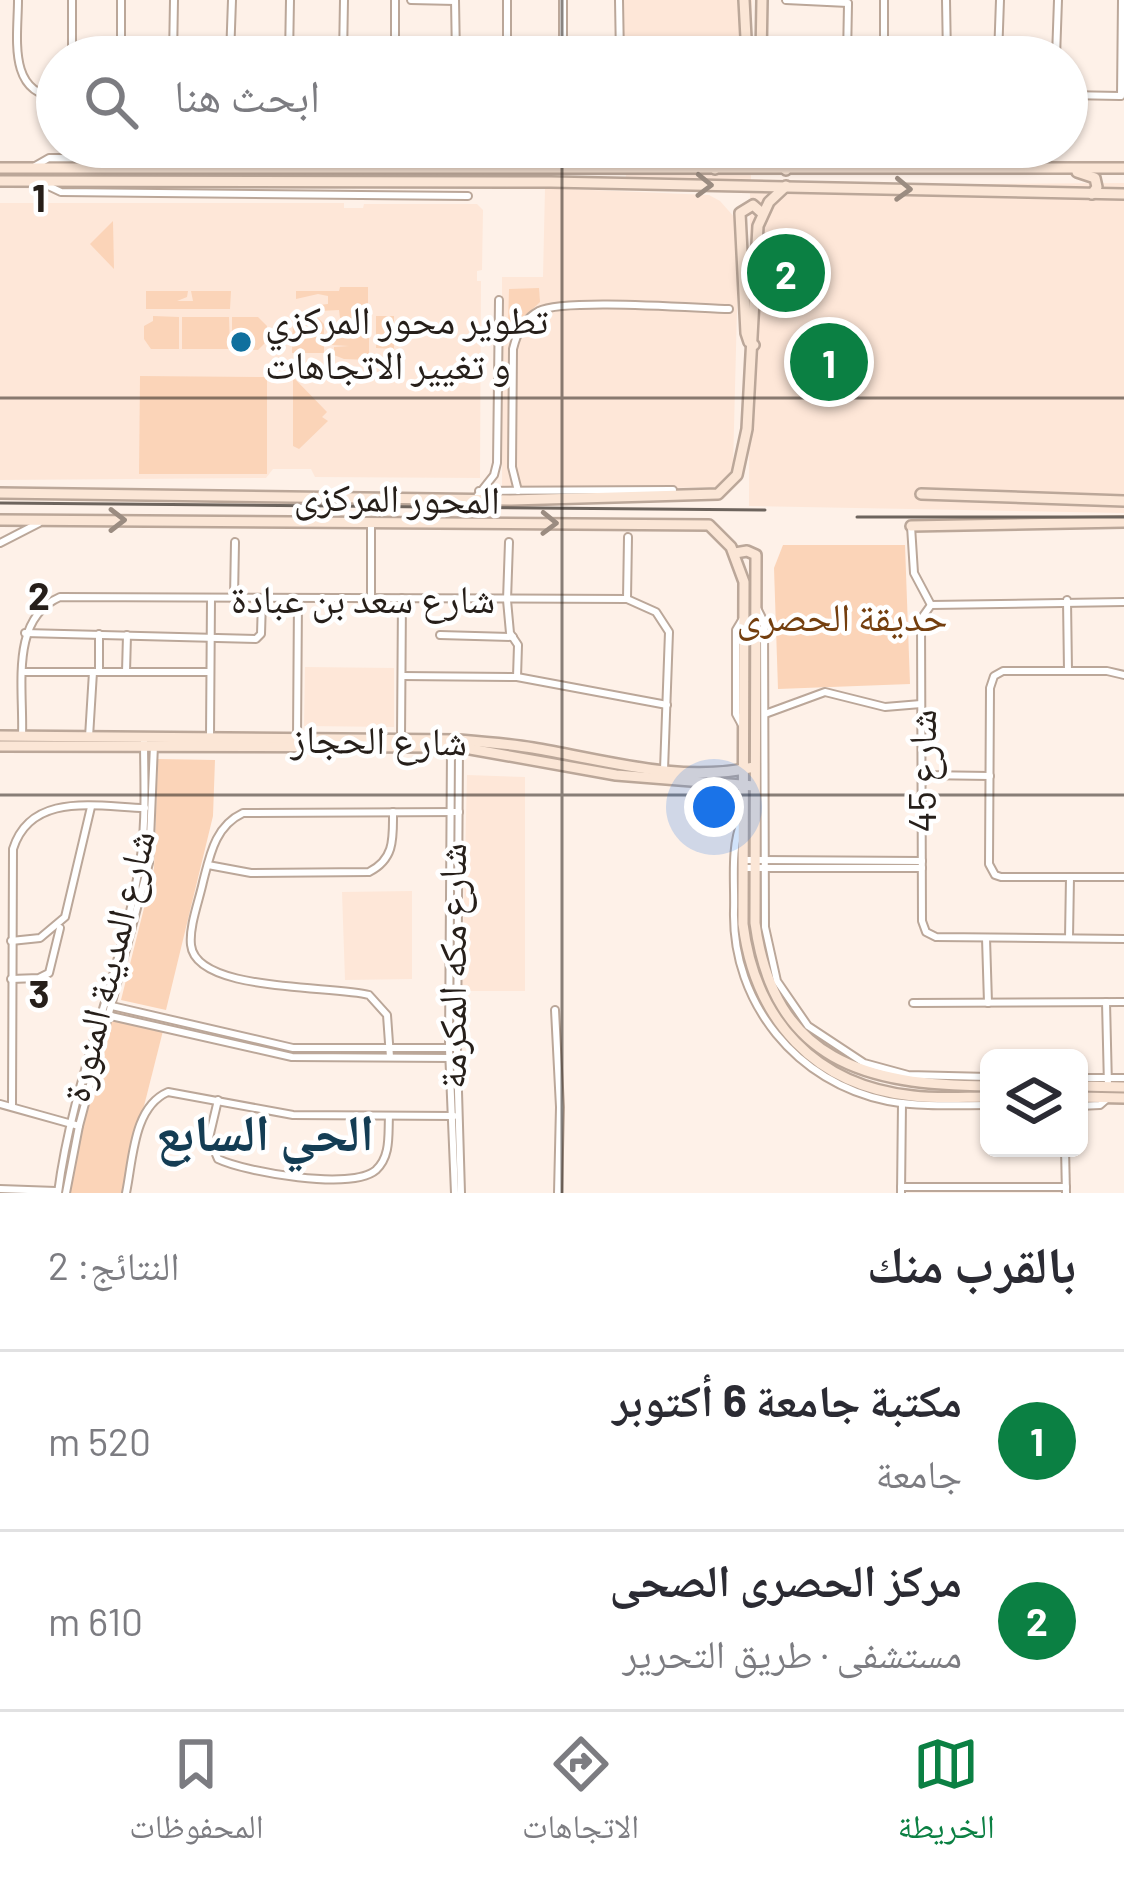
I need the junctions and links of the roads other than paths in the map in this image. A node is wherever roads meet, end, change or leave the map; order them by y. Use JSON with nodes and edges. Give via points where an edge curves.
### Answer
{"nodes":[{"id":1,"x":18,"y":0,"type":"edge"},
{"id":2,"x":72,"y":0,"type":"edge"},
{"id":3,"x":122,"y":0,"type":"edge"},
{"id":4,"x":174,"y":0,"type":"edge"},
{"id":5,"x":232,"y":0,"type":"edge"},
{"id":6,"x":290,"y":0,"type":"edge"},
{"id":7,"x":344,"y":0,"type":"edge"},
{"id":8,"x":395,"y":0,"type":"edge"},
{"id":9,"x":411,"y":0,"type":"edge"},
{"id":10,"x":455,"y":0,"type":"edge"},
{"id":11,"x":507,"y":0,"type":"edge"},
{"id":12,"x":563,"y":0,"type":"edge"},
{"id":13,"x":620,"y":0,"type":"edge"},
{"id":14,"x":744,"y":0,"type":"edge"},
{"id":15,"x":762,"y":0,"type":"edge"},
{"id":16,"x":786,"y":0,"type":"edge"},
{"id":17,"x":884,"y":0,"type":"edge"},
{"id":18,"x":946,"y":0,"type":"edge"},
{"id":19,"x":1000,"y":0,"type":"edge"},
{"id":20,"x":1058,"y":0,"type":"edge"},
{"id":21,"x":1122,"y":0,"type":"edge"},
{"id":22,"x":848,"y":1,"type":"edge"},
{"id":23,"x":71,"y":36,"type":"edge"},
{"id":24,"x":121,"y":36,"type":"edge"},
{"id":25,"x":173,"y":36,"type":"edge"},
{"id":26,"x":231,"y":36,"type":"edge"},
{"id":27,"x":289,"y":36,"type":"edge"},
{"id":28,"x":343,"y":36,"type":"edge"},
{"id":29,"x":394,"y":36,"type":"edge"},
{"id":30,"x":456,"y":36,"type":"edge"},
{"id":31,"x":507,"y":36,"type":"edge"},
{"id":32,"x":563,"y":36,"type":"edge"},
{"id":33,"x":620,"y":36,"type":"edge"},
{"id":34,"x":746,"y":36,"type":"edge"},
{"id":35,"x":761,"y":36,"type":"edge"},
{"id":36,"x":847,"y":36,"type":"edge"},
{"id":37,"x":884,"y":36,"type":"edge"},
{"id":38,"x":947,"y":36,"type":"edge"},
{"id":39,"x":999,"y":36,"type":"edge"},
{"id":40,"x":1057,"y":36,"type":"edge"},
{"id":41,"x":36,"y":90,"type":"edge"},
{"id":42,"x":1088,"y":95,"type":"edge"},
{"id":43,"x":1123,"y":96,"type":"edge"},
{"id":44,"x":0,"y":168,"type":"edge"},
{"id":45,"x":1070,"y":168,"type":"junction"},
{"id":46,"x":1124,"y":168,"type":"edge"},
{"id":47,"x":715,"y":169,"type":"joint"},
{"id":48,"x":786,"y":170,"type":"joint"},
{"id":49,"x":0,"y":181,"type":"edge"},
{"id":50,"x":41,"y":181,"type":"junction"},
{"id":51,"x":786,"y":186,"type":"junction"},
{"id":52,"x":1092,"y":194,"type":"junction"},
{"id":53,"x":1124,"y":194,"type":"edge"},
{"id":54,"x":468,"y":196,"type":"dead end"},
{"id":55,"x":762,"y":213,"type":"junction"},
{"id":56,"x":499,"y":300,"type":"dead end"},
{"id":57,"x":729,"y":309,"type":"joint"},
{"id":58,"x":745,"y":310,"type":"junction"},
{"id":59,"x":754,"y":345,"type":"junction"},
{"id":60,"x":518,"y":491,"type":"junction"},
{"id":61,"x":0,"y":493,"type":"edge"},
{"id":62,"x":668,"y":494,"type":"junction"},
{"id":63,"x":921,"y":494,"type":"dead end"},
{"id":64,"x":477,"y":495,"type":"junction"},
{"id":65,"x":993,"y":496,"type":"junction"},
{"id":66,"x":231,"y":497,"type":"junction"},
{"id":67,"x":316,"y":497,"type":"junction"},
{"id":68,"x":1032,"y":498,"type":"junction"},
{"id":69,"x":1124,"y":501,"type":"edge"},
{"id":70,"x":0,"y":520,"type":"edge"},
{"id":71,"x":48,"y":520,"type":"junction"},
{"id":72,"x":232,"y":520,"type":"junction"},
{"id":73,"x":315,"y":521,"type":"junction"},
{"id":74,"x":371,"y":522,"type":"junction"},
{"id":75,"x":1124,"y":522,"type":"edge"},
{"id":76,"x":1033,"y":523,"type":"junction"},
{"id":77,"x":664,"y":524,"type":"junction"},
{"id":78,"x":994,"y":524,"type":"junction"},
{"id":79,"x":911,"y":526,"type":"joint"},
{"id":80,"x":628,"y":537,"type":"dead end"},
{"id":81,"x":235,"y":542,"type":"dead end"},
{"id":82,"x":509,"y":542,"type":"dead end"},
{"id":83,"x":0,"y":543,"type":"edge"},
{"id":84,"x":735,"y":553,"type":"junction"},
{"id":85,"x":370,"y":596,"type":"junction"},
{"id":86,"x":211,"y":598,"type":"junction"},
{"id":87,"x":234,"y":598,"type":"junction"},
{"id":88,"x":262,"y":598,"type":"junction"},
{"id":89,"x":298,"y":598,"type":"junction"},
{"id":90,"x":402,"y":598,"type":"junction"},
{"id":91,"x":626,"y":599,"type":"junction"},
{"id":92,"x":507,"y":600,"type":"junction"},
{"id":93,"x":1067,"y":600,"type":"junction"},
{"id":94,"x":1124,"y":602,"type":"edge"},
{"id":95,"x":755,"y":606,"type":"junction"},
{"id":96,"x":928,"y":608,"type":"junction"},
{"id":97,"x":25,"y":633,"type":"junction"},
{"id":98,"x":99,"y":634,"type":"junction"},
{"id":99,"x":440,"y":634,"type":"dead end"},
{"id":100,"x":127,"y":635,"type":"junction"},
{"id":101,"x":210,"y":637,"type":"junction"},
{"id":102,"x":512,"y":637,"type":"junction"},
{"id":103,"x":1068,"y":671,"type":"junction"},
{"id":104,"x":25,"y":672,"type":"junction"},
{"id":105,"x":96,"y":672,"type":"junction"},
{"id":106,"x":126,"y":672,"type":"junction"},
{"id":107,"x":210,"y":672,"type":"junction"},
{"id":108,"x":1124,"y":675,"type":"edge"},
{"id":109,"x":403,"y":676,"type":"junction"},
{"id":110,"x":517,"y":677,"type":"junction"},
{"id":111,"x":921,"y":704,"type":"junction"},
{"id":112,"x":667,"y":705,"type":"junction"},
{"id":113,"x":765,"y":714,"type":"junction"},
{"id":114,"x":0,"y":736,"type":"edge"},
{"id":115,"x":22,"y":736,"type":"junction"},
{"id":116,"x":89,"y":736,"type":"junction"},
{"id":117,"x":210,"y":737,"type":"junction"},
{"id":118,"x":297,"y":737,"type":"junction"},
{"id":119,"x":401,"y":737,"type":"junction"},
{"id":120,"x":149,"y":742,"type":"junction"},
{"id":121,"x":455,"y":743,"type":"junction"},
{"id":122,"x":0,"y":746,"type":"edge"},
{"id":123,"x":749,"y":769,"type":"junction"},
{"id":124,"x":664,"y":770,"type":"junction"},
{"id":125,"x":922,"y":775,"type":"junction"},
{"id":126,"x":990,"y":776,"type":"junction"},
{"id":127,"x":749,"y":787,"type":"junction"},
{"id":128,"x":91,"y":807,"type":"junction"},
{"id":129,"x":145,"y":808,"type":"junction"},
{"id":130,"x":394,"y":812,"type":"junction"},
{"id":131,"x":456,"y":812,"type":"junction"},
{"id":132,"x":743,"y":817,"type":"junction"},
{"id":133,"x":754,"y":864,"type":"junction"},
{"id":134,"x":922,"y":865,"type":"junction"},
{"id":135,"x":208,"y":866,"type":"junction"},
{"id":136,"x":1070,"y":877,"type":"junction"},
{"id":137,"x":1124,"y":877,"type":"edge"},
{"id":138,"x":61,"y":924,"type":"junction"},
{"id":139,"x":986,"y":938,"type":"junction"},
{"id":140,"x":1069,"y":938,"type":"junction"},
{"id":141,"x":1124,"y":939,"type":"edge"},
{"id":142,"x":11,"y":941,"type":"junction"},
{"id":143,"x":11,"y":979,"type":"junction"},
{"id":144,"x":1106,"y":1002,"type":"junction"},
{"id":145,"x":1124,"y":1002,"type":"edge"},
{"id":146,"x":913,"y":1003,"type":"dead end"},
{"id":147,"x":988,"y":1003,"type":"junction"},
{"id":148,"x":108,"y":1010,"type":"junction"},
{"id":149,"x":555,"y":1010,"type":"dead end"},
{"id":150,"x":390,"y":1053,"type":"junction"},
{"id":151,"x":453,"y":1053,"type":"junction"},
{"id":152,"x":832,"y":1075,"type":"junction"},
{"id":153,"x":980,"y":1082,"type":"edge"},
{"id":154,"x":1124,"y":1082,"type":"edge"},
{"id":155,"x":1088,"y":1084,"type":"edge"},
{"id":156,"x":1108,"y":1087,"type":"junction"},
{"id":157,"x":1088,"y":1097,"type":"edge"},
{"id":158,"x":1124,"y":1099,"type":"edge"},
{"id":159,"x":218,"y":1100,"type":"junction"},
{"id":160,"x":952,"y":1101,"type":"junction"},
{"id":161,"x":980,"y":1101,"type":"edge"},
{"id":162,"x":902,"y":1103,"type":"junction"},
{"id":163,"x":0,"y":1104,"type":"edge"},
{"id":164,"x":12,"y":1106,"type":"junction"},
{"id":165,"x":388,"y":1116,"type":"junction"},
{"id":166,"x":455,"y":1116,"type":"junction"},
{"id":167,"x":74,"y":1125,"type":"junction"},
{"id":168,"x":1066,"y":1157,"type":"edge"},
{"id":169,"x":0,"y":1190,"type":"edge"},
{"id":170,"x":902,"y":1190,"type":"edge"},
{"id":171,"x":1066,"y":1190,"type":"edge"},
{"id":172,"x":16,"y":1191,"type":"edge"},
{"id":173,"x":61,"y":1192,"type":"edge"},
{"id":174,"x":126,"y":1193,"type":"edge"},
{"id":175,"x":458,"y":1193,"type":"edge"},
{"id":176,"x":558,"y":1193,"type":"edge"}],
"edges":[{"from":1,"to":41,"type":"street","via":[[18,66]]},
{"from":2,"to":23,"type":"street"},
{"from":3,"to":24,"type":"street"},
{"from":4,"to":25,"type":"street"},
{"from":5,"to":26,"type":"street"},
{"from":6,"to":27,"type":"street"},
{"from":7,"to":28,"type":"street"},
{"from":8,"to":29,"type":"street"},
{"from":9,"to":10,"type":"street"},
{"from":10,"to":30,"type":"street"},
{"from":11,"to":31,"type":"street"},
{"from":12,"to":32,"type":"street"},
{"from":13,"to":33,"type":"street"},
{"from":14,"to":34,"type":"main road"},
{"from":15,"to":35,"type":"main road"},
{"from":16,"to":22,"type":"street"},
{"from":17,"to":37,"type":"street"},
{"from":18,"to":38,"type":"street"},
{"from":19,"to":39,"type":"street"},
{"from":20,"to":40,"type":"street"},
{"from":21,"to":43,"type":"street"},
{"from":22,"to":36,"type":"street"},
{"from":42,"to":43,"type":"street"},
{"from":44,"to":47,"type":"main road"},
{"from":45,"to":46,"type":"main road"},
{"from":45,"to":48,"type":"main road"},
{"from":45,"to":52,"type":"main road","via":[[1095,178]]},
{"from":47,"to":48,"type":"main road"},
{"from":49,"to":50,"type":"main road"},
{"from":50,"to":51,"type":"main road","one_way":true},
{"from":50,"to":54,"type":"street","via":[[61,192]]},
{"from":51,"to":52,"type":"main road","one_way":true},
{"from":51,"to":55,"type":"main road"},
{"from":52,"to":53,"type":"main road"},
{"from":55,"to":58,"type":"main road","via":[[753,205],[740,213]]},
{"from":55,"to":59,"type":"main road"},
{"from":56,"to":64,"type":"street","via":[[497,463]]},
{"from":57,"to":58,"type":"main road"},
{"from":57,"to":60,"type":"street","via":[[560,305],[531,316],[513,349]]},
{"from":58,"to":59,"type":"main road"},
{"from":59,"to":62,"type":"main road","name":"المحور المركزى","via":[[740,469],[711,496]]},
{"from":60,"to":62,"type":"street"},
{"from":60,"to":64,"type":"street"},
{"from":61,"to":66,"type":"main road","name":"المحور المركزى"},
{"from":62,"to":64,"type":"main road","name":"المحور المركزى"},
{"from":62,"to":77,"type":"main road"},
{"from":63,"to":65,"type":"main road"},
{"from":64,"to":67,"type":"main road","name":"المحور المركزى"},
{"from":65,"to":68,"type":"main road"},
{"from":65,"to":78,"type":"main road"},
{"from":66,"to":67,"type":"main road","name":"المحور المركزى"},
{"from":66,"to":72,"type":"main road","via":[[248,507]]},
{"from":67,"to":73,"type":"main road"},
{"from":68,"to":69,"type":"main road"},
{"from":68,"to":76,"type":"main road","via":[[1023,511]]},
{"from":70,"to":71,"type":"main road","name":"المحور المركزى"},
{"from":71,"to":72,"type":"main road","name":"المحور المركزى","one_way":true},
{"from":71,"to":83,"type":"street"},
{"from":72,"to":73,"type":"main road","name":"المحور المركزى"},
{"from":73,"to":74,"type":"main road","name":"المحور المركزى"},
{"from":74,"to":77,"type":"main road","name":"المحور المركزى","one_way":true},
{"from":74,"to":85,"type":"street"},
{"from":75,"to":76,"type":"main road"},
{"from":76,"to":78,"type":"main road"},
{"from":77,"to":84,"type":"main road","name":"المحور المركزى","via":[[709,525]]},
{"from":78,"to":79,"type":"main road"},
{"from":79,"to":96,"type":"street","via":[[914,573]]},
{"from":80,"to":91,"type":"street"},
{"from":81,"to":87,"type":"street"},
{"from":82,"to":92,"type":"street"},
{"from":84,"to":95,"type":"main road","via":[[756,555]]},
{"from":84,"to":123,"type":"main road","via":[[743,576]]},
{"from":85,"to":89,"type":"street","name":"شارع سعد بن عبادة"},
{"from":85,"to":90,"type":"street","name":"شارع سعد بن عبادة"},
{"from":86,"to":87,"type":"street","name":"شارع سعد بن عبادة"},
{"from":86,"to":97,"type":"street","name":"شارع سعد بن عبادة","via":[[60,597],[41,607]]},
{"from":86,"to":101,"type":"street"},
{"from":87,"to":88,"type":"street","name":"شارع سعد بن عبادة"},
{"from":88,"to":89,"type":"street","name":"شارع سعد بن عبادة"},
{"from":88,"to":101,"type":"street","via":[[258,638]]},
{"from":89,"to":118,"type":"street"},
{"from":90,"to":92,"type":"street","name":"شارع سعد بن عبادة"},
{"from":90,"to":109,"type":"street"},
{"from":91,"to":92,"type":"street","name":"شارع سعد بن عبادة"},
{"from":91,"to":112,"type":"street","via":[[656,612],[669,632]]},
{"from":92,"to":102,"type":"street"},
{"from":93,"to":94,"type":"street"},
{"from":93,"to":96,"type":"street"},
{"from":93,"to":103,"type":"street"},
{"from":95,"to":113,"type":"street","via":[[764,622]]},
{"from":95,"to":123,"type":"main road"},
{"from":96,"to":111,"type":"street","name":"شارع 45","via":[[921,619]]},
{"from":97,"to":98,"type":"street"},
{"from":97,"to":104,"type":"street"},
{"from":98,"to":100,"type":"street"},
{"from":98,"to":105,"type":"street"},
{"from":99,"to":102,"type":"street"},
{"from":100,"to":101,"type":"street"},
{"from":100,"to":106,"type":"street"},
{"from":101,"to":107,"type":"street"},
{"from":102,"to":110,"type":"street"},
{"from":103,"to":108,"type":"street"},
{"from":103,"to":126,"type":"street","via":[[994,676]]},
{"from":104,"to":105,"type":"street"},
{"from":104,"to":115,"type":"street"},
{"from":105,"to":106,"type":"street"},
{"from":105,"to":116,"type":"street"},
{"from":106,"to":107,"type":"street"},
{"from":107,"to":117,"type":"street"},
{"from":109,"to":110,"type":"street"},
{"from":109,"to":119,"type":"street"},
{"from":110,"to":112,"type":"street"},
{"from":111,"to":113,"type":"street","via":[[885,707],[825,692]]},
{"from":111,"to":125,"type":"street","name":"شارع 45"},
{"from":112,"to":124,"type":"street"},
{"from":113,"to":133,"type":"street"},
{"from":114,"to":115,"type":"main road","name":"شارع الحجاز"},
{"from":115,"to":116,"type":"main road","name":"شارع الحجاز"},
{"from":116,"to":120,"type":"main road","name":"شارع الحجاز"},
{"from":117,"to":118,"type":"main road","name":"شارع الحجاز"},
{"from":117,"to":120,"type":"main road","name":"شارع الحجاز"},
{"from":118,"to":119,"type":"main road","name":"شارع الحجاز"},
{"from":119,"to":121,"type":"main road","name":"شارع الحجاز"},
{"from":120,"to":121,"type":"main road","name":"شارع الحجاز"},
{"from":120,"to":122,"type":"main road","name":"شارع الحجاز"},
{"from":120,"to":129,"type":"street","name":"شارع المدينة المنورة"},
{"from":120,"to":148,"type":"street","name":"شارع المدينة المنورة","via":[[149,863]]},
{"from":121,"to":124,"type":"main road","name":"شارع الحجاز"},
{"from":121,"to":127,"type":"main road","name":"شارع الحجاز","via":[[616,775]]},
{"from":121,"to":131,"type":"street","name":"شارع مكه المكرمة"},
{"from":123,"to":124,"type":"main road","name":"شارع الحجاز"},
{"from":123,"to":127,"type":"main road"},
{"from":125,"to":126,"type":"street"},
{"from":125,"to":134,"type":"street","name":"شارع 45"},
{"from":126,"to":136,"type":"street","via":[[994,875]]},
{"from":127,"to":132,"type":"main road"},
{"from":127,"to":133,"type":"main road"},
{"from":128,"to":129,"type":"street"},
{"from":128,"to":138,"type":"street"},
{"from":128,"to":142,"type":"street","via":[[51,808],[19,833]]},
{"from":129,"to":148,"type":"street","name":"شارع المدينة المنورة"},
{"from":130,"to":131,"type":"street"},
{"from":130,"to":135,"type":"street","via":[[243,814],[222,828]]},
{"from":130,"to":135,"type":"street","via":[[391,851],[369,872]]},
{"from":131,"to":151,"type":"street","name":"شارع مكه المكرمة"},
{"from":132,"to":133,"type":"main road"},
{"from":132,"to":152,"type":"street","via":[[736,838],[737,959],[778,1037]]},
{"from":133,"to":134,"type":"street"},
{"from":133,"to":152,"type":"main road","via":[[746,953],[760,994]]},
{"from":133,"to":153,"type":"main road","via":[[764,971],[808,1038],[882,1077]]},
{"from":134,"to":139,"type":"street","name":"شارع 45","via":[[926,932]]},
{"from":135,"to":150,"type":"street","via":[[191,935],[198,962],[285,988],[369,995],[387,1016]]},
{"from":136,"to":137,"type":"street"},
{"from":136,"to":140,"type":"street"},
{"from":138,"to":142,"type":"street","via":[[40,938]]},
{"from":138,"to":143,"type":"street","via":[[49,973]]},
{"from":139,"to":140,"type":"street"},
{"from":139,"to":147,"type":"street"},
{"from":140,"to":141,"type":"street"},
{"from":142,"to":143,"type":"street"},
{"from":143,"to":164,"type":"street"},
{"from":144,"to":145,"type":"street"},
{"from":144,"to":147,"type":"street"},
{"from":144,"to":156,"type":"street"},
{"from":146,"to":147,"type":"street"},
{"from":148,"to":150,"type":"street","via":[[292,1057]]},
{"from":148,"to":167,"type":"street","name":"شارع المدينة المنورة"},
{"from":149,"to":176,"type":"street"},
{"from":150,"to":151,"type":"street"},
{"from":151,"to":166,"type":"street","name":"شارع مكه المكرمة"},
{"from":152,"to":160,"type":"main road"},
{"from":152,"to":162,"type":"street"},
{"from":154,"to":156,"type":"main road"},
{"from":155,"to":156,"type":"main road"},
{"from":156,"to":157,"type":"main road"},
{"from":156,"to":158,"type":"main road"},
{"from":159,"to":165,"type":"street","via":[[293,1115]]},
{"from":159,"to":165,"type":"street","via":[[209,1138],[218,1159],[310,1178],[371,1173],[388,1152]]},
{"from":159,"to":174,"type":"street","via":[[173,1092],[153,1100]]},
{"from":160,"to":161,"type":"main road"},
{"from":160,"to":162,"type":"street"},
{"from":162,"to":170,"type":"street"},
{"from":163,"to":164,"type":"street"},
{"from":164,"to":167,"type":"street"},
{"from":165,"to":166,"type":"street"},
{"from":166,"to":175,"type":"street","name":"شارع مكه المكرمة"},
{"from":167,"to":173,"type":"street","name":"شارع المدينة المنورة"},
{"from":168,"to":171,"type":"street"},
{"from":169,"to":172,"type":"street"},
{"from":170,"to":171,"type":"street"},
{"from":172,"to":173,"type":"street"}]}
